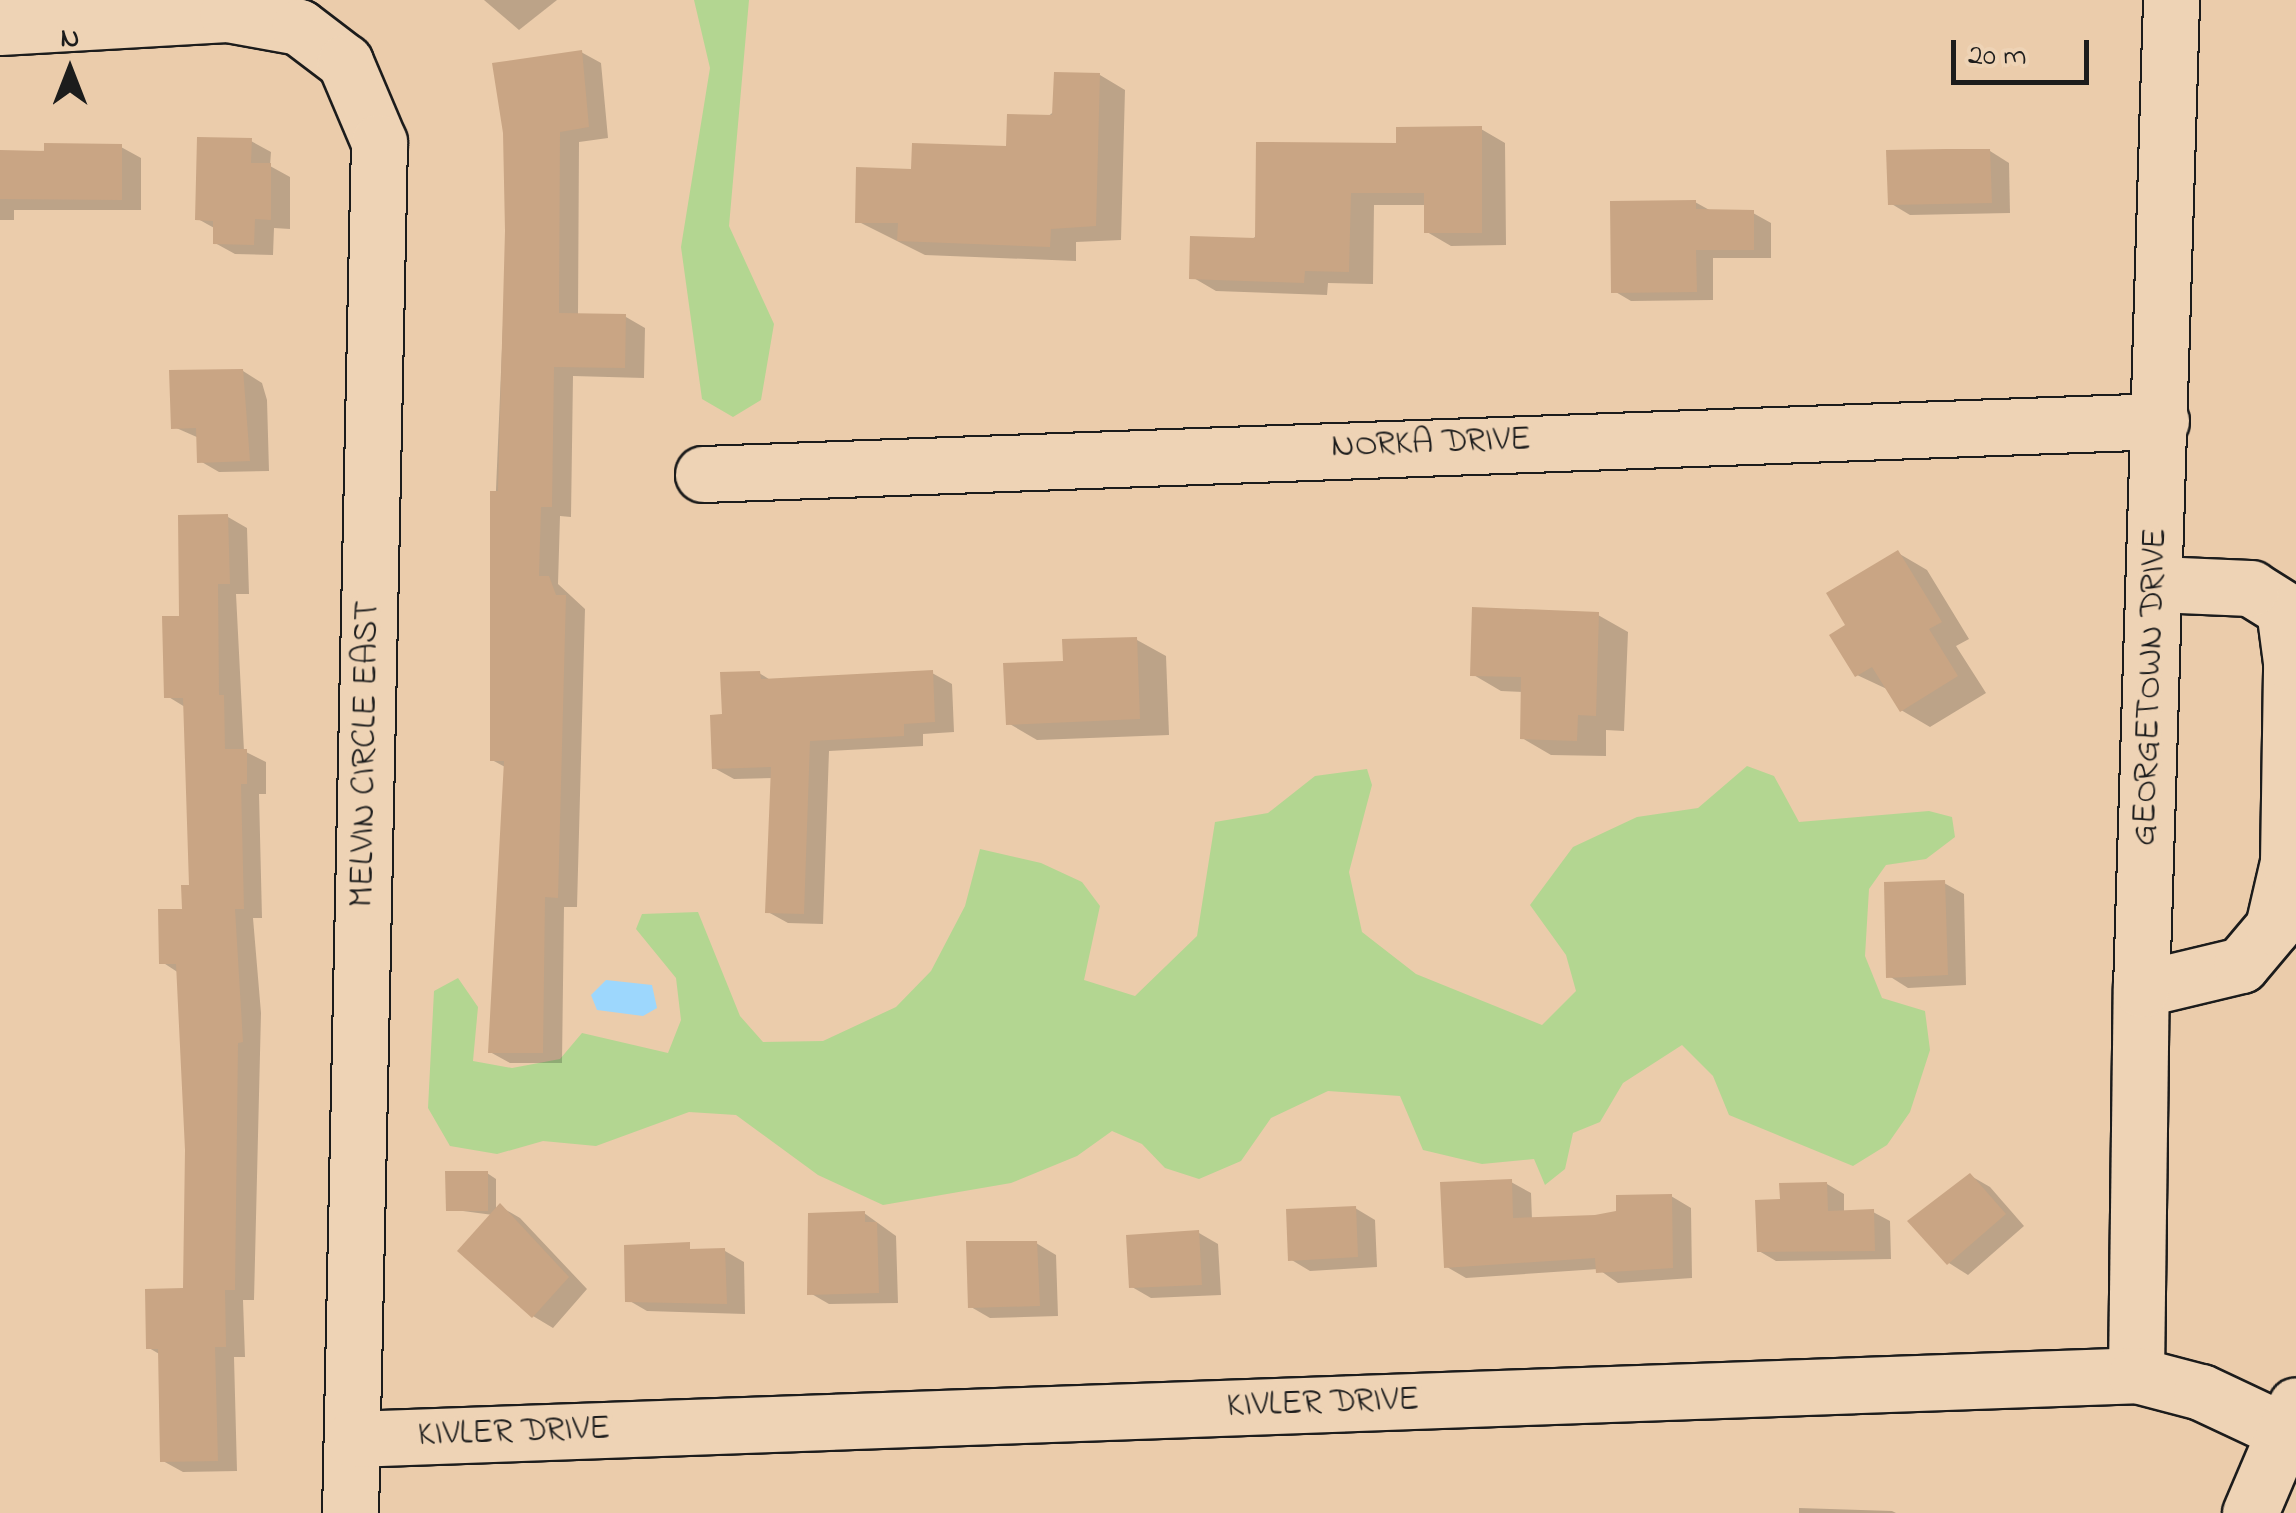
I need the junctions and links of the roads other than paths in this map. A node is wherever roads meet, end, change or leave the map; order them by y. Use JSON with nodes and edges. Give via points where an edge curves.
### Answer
{"nodes":[{"id":1,"x":2171,"y":0,"type":"edge"},
{"id":2,"x":0,"y":27,"type":"edge"},
{"id":3,"x":2160,"y":421,"type":"junction"},
{"id":4,"x":702,"y":474,"type":"dead end"},
{"id":5,"x":2154,"y":584,"type":"junction"},
{"id":6,"x":2140,"y":989,"type":"junction"},
{"id":7,"x":2136,"y":1374,"type":"junction"},
{"id":8,"x":2290,"y":1418,"type":"edge"},
{"id":9,"x":352,"y":1439,"type":"junction"},
{"id":10,"x":350,"y":1513,"type":"edge"},
{"id":11,"x":2250,"y":1513,"type":"edge"}],
"edges":[{"from":1,"to":3,"type":"street","name":"GEORGETOWN DRIVE"},
{"from":2,"to":9,"type":"street","name":"MELVIN CIRCLE EAST","via":[[226,14],[299,26],[346,62],[380,142]]},
{"from":3,"to":4,"type":"street","name":"NORKA DRIVE"},
{"from":3,"to":5,"type":"street","name":"GEORGETOWN DRIVE"},
{"from":5,"to":6,"type":"street","name":"GEORGETOWN DRIVE"},
{"from":5,"to":6,"type":"street","via":[[2251,588],[2284,610],[2291,662],[2288,862],[2273,927],[2241,965]]},
{"from":6,"to":7,"type":"street","name":"GEORGETOWN DRIVE"},
{"from":7,"to":8,"type":"street","name":"KIVLER DRIVE"},
{"from":7,"to":9,"type":"street","name":"KIVLER DRIVE"},
{"from":8,"to":11,"type":"street"},
{"from":9,"to":10,"type":"street","name":"MELVIN CIRCLE EAST"}]}
